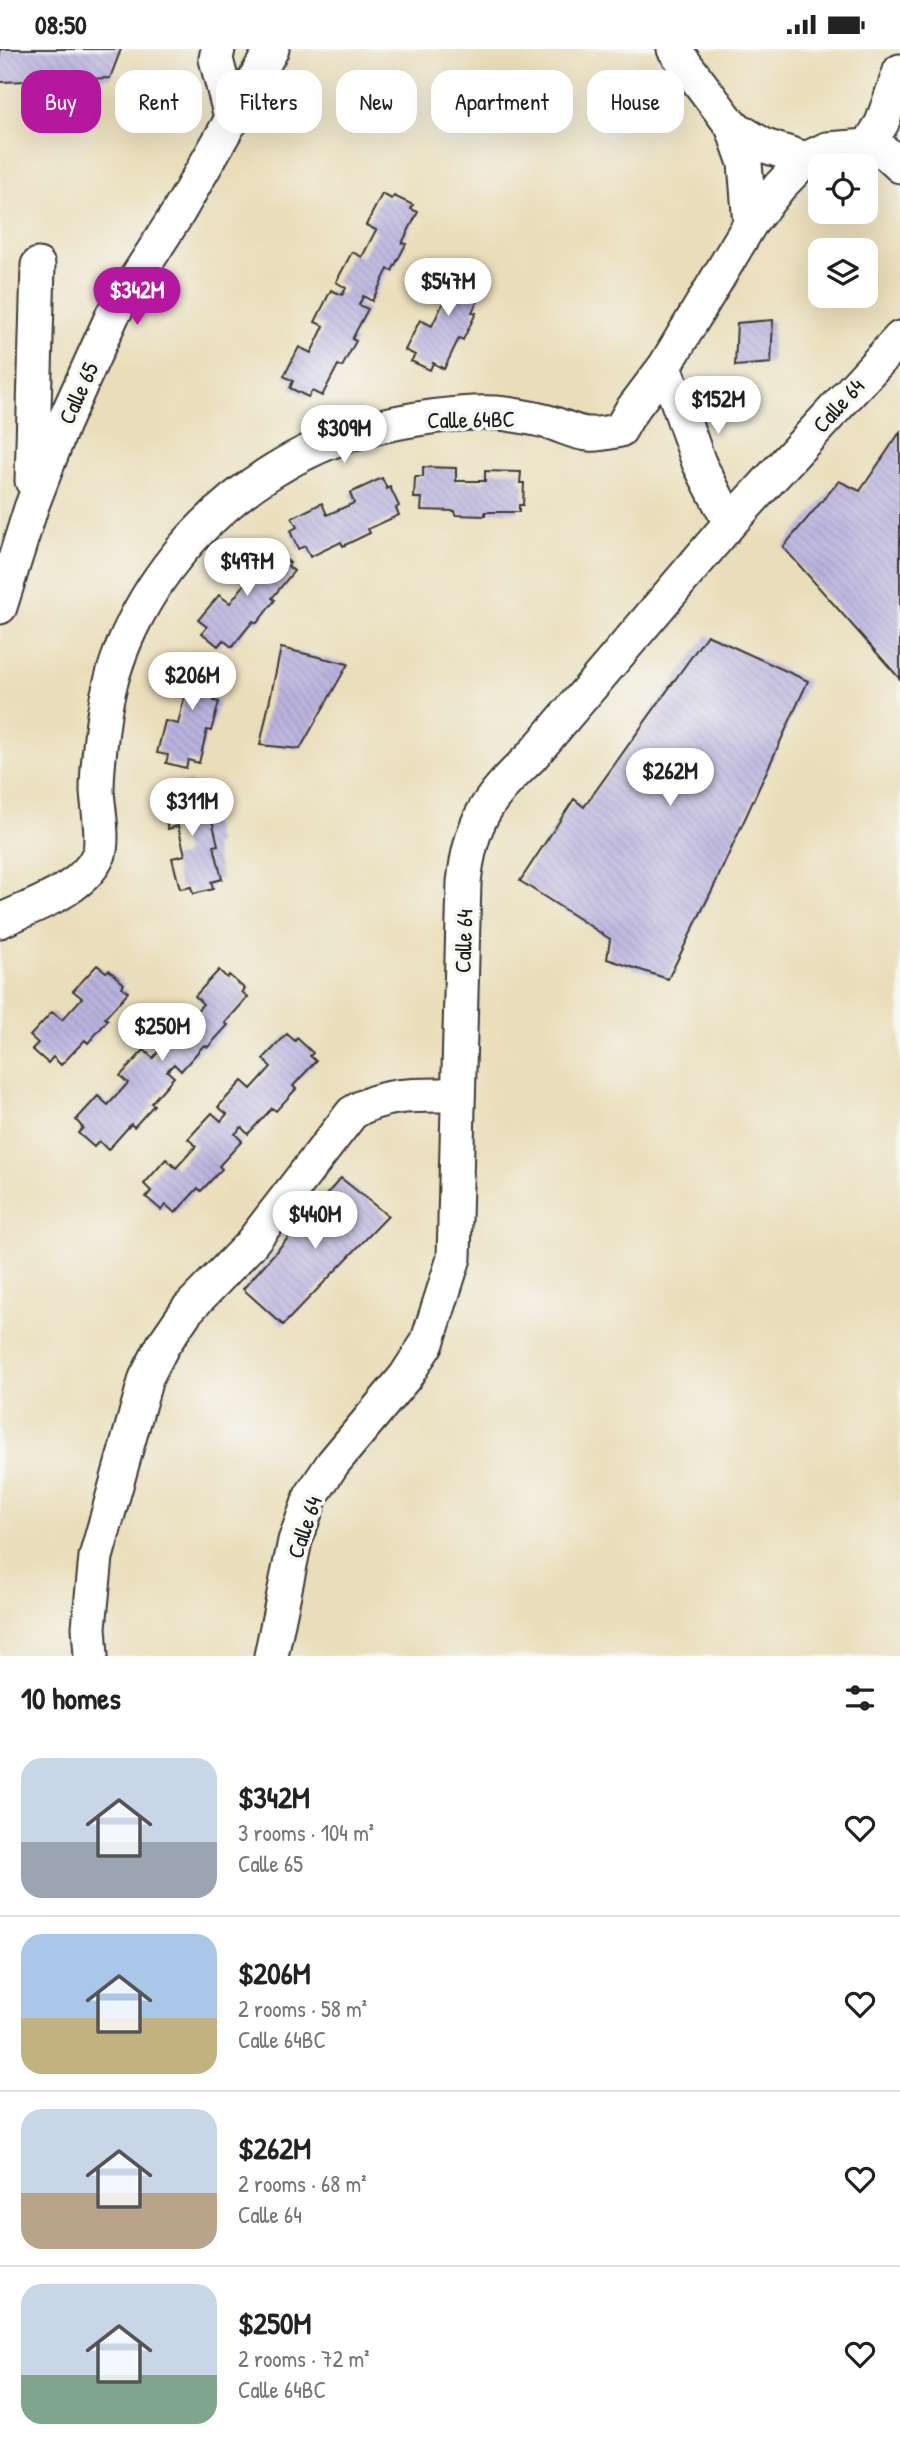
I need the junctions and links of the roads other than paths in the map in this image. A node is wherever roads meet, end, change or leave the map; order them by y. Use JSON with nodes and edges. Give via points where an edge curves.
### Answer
{"nodes":[{"id":1,"x":218,"y":49,"type":"edge"},
{"id":2,"x":272,"y":49,"type":"edge"},
{"id":3,"x":674,"y":49,"type":"edge"},
{"id":4,"x":219,"y":70,"type":"edge"},
{"id":5,"x":260,"y":70,"type":"edge"},
{"id":6,"x":900,"y":71,"type":"edge"},
{"id":7,"x":732,"y":126,"type":"junction"},
{"id":8,"x":225,"y":133,"type":"edge"},
{"id":9,"x":868,"y":146,"type":"junction"},
{"id":10,"x":806,"y":159,"type":"junction"},
{"id":11,"x":900,"y":166,"type":"edge"},
{"id":12,"x":750,"y":225,"type":"junction"},
{"id":13,"x":38,"y":265,"type":"dead end"},
{"id":14,"x":900,"y":338,"type":"edge"},
{"id":15,"x":665,"y":366,"type":"junction"},
{"id":16,"x":31,"y":508,"type":"junction"},
{"id":17,"x":730,"y":523,"type":"junction"},
{"id":18,"x":0,"y":607,"type":"edge"},
{"id":19,"x":0,"y":921,"type":"edge"},
{"id":20,"x":458,"y":1095,"type":"junction"},
{"id":21,"x":91,"y":1656,"type":"edge"},
{"id":22,"x":271,"y":1656,"type":"edge"}],
"edges":[{"from":1,"to":4,"type":"street"},
{"from":2,"to":5,"type":"street","name":"Calle 65"},
{"from":3,"to":7,"type":"street"},
{"from":6,"to":9,"type":"street","via":[[882,123]]},
{"from":7,"to":10,"type":"street","via":[[765,146]]},
{"from":7,"to":12,"type":"street","via":[[745,163]]},
{"from":8,"to":16,"type":"street","name":"Calle 65","via":[[113,314]]},
{"from":9,"to":10,"type":"street","via":[[827,149]]},
{"from":9,"to":11,"type":"street","via":[[886,153]]},
{"from":10,"to":12,"type":"street","name":"Calle 64BC"},
{"from":12,"to":15,"type":"street","name":"Calle 64BC"},
{"from":13,"to":16,"type":"street"},
{"from":14,"to":17,"type":"street","name":"Calle 64"},
{"from":15,"to":17,"type":"street","via":[[699,463]]},
{"from":15,"to":19,"type":"street","name":"Calle 64BC","via":[[620,430],[588,435],[504,414],[437,416],[366,430],[317,446],[261,478],[220,511],[188,542],[142,609],[111,683],[97,788],[100,852],[87,874],[68,888]]},
{"from":16,"to":18,"type":"street","name":"Calle 65"},
{"from":17,"to":20,"type":"street","name":"Calle 64","via":[[501,787],[477,823],[464,882]]},
{"from":20,"to":21,"type":"street","via":[[376,1100],[352,1113],[249,1246],[187,1310],[163,1345],[146,1378],[96,1557]]},
{"from":20,"to":22,"type":"street","name":"Calle 64","via":[[454,1258],[441,1302],[427,1343],[405,1377],[311,1496],[295,1541]]}]}
